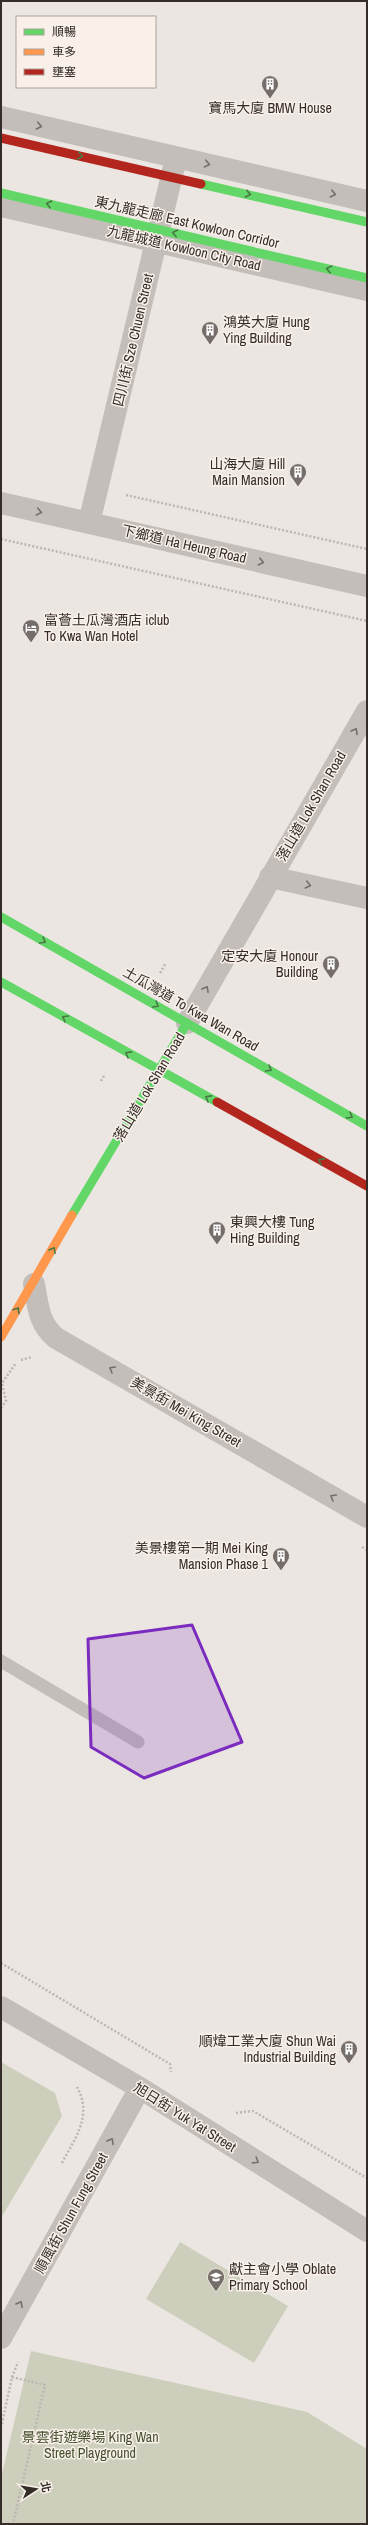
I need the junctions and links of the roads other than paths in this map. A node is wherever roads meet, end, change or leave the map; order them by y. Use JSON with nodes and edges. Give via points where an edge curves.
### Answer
{"nodes":[{"id":1,"x":1,"y":117,"type":"edge"},
{"id":2,"x":1,"y":138,"type":"edge"},
{"id":3,"x":176,"y":158,"type":"junction"},
{"id":4,"x":1,"y":193,"type":"edge"},
{"id":5,"x":367,"y":201,"type":"edge"},
{"id":6,"x":1,"y":206,"type":"edge"},
{"id":7,"x":367,"y":222,"type":"edge"},
{"id":8,"x":156,"y":242,"type":"junction"},
{"id":9,"x":367,"y":278,"type":"edge"},
{"id":10,"x":367,"y":290,"type":"edge"},
{"id":11,"x":1,"y":503,"type":"edge"},
{"id":12,"x":89,"y":523,"type":"junction"},
{"id":13,"x":367,"y":586,"type":"edge"},
{"id":14,"x":367,"y":711,"type":"edge"},
{"id":15,"x":270,"y":877,"type":"junction"},
{"id":16,"x":367,"y":898,"type":"edge"},
{"id":17,"x":1,"y":917,"type":"edge"},
{"id":18,"x":1,"y":982,"type":"edge"},
{"id":19,"x":187,"y":1023,"type":"junction"},
{"id":20,"x":157,"y":1070,"type":"junction"},
{"id":21,"x":367,"y":1126,"type":"edge"},
{"id":22,"x":367,"y":1186,"type":"edge"},
{"id":23,"x":34,"y":1284,"type":"junction"},
{"id":24,"x":1,"y":1337,"type":"edge"},
{"id":25,"x":367,"y":1517,"type":"edge"},
{"id":26,"x":1,"y":1660,"type":"edge"},
{"id":27,"x":138,"y":1742,"type":"dead end"},
{"id":28,"x":1,"y":2007,"type":"edge"},
{"id":29,"x":140,"y":2088,"type":"junction"},
{"id":30,"x":367,"y":2231,"type":"edge"},
{"id":31,"x":1,"y":2338,"type":"edge"}],
"edges":[{"from":1,"to":3,"type":"street","one_way":true},
{"from":2,"to":7,"type":"main road","one_way":true,"bridge":true},
{"from":3,"to":5,"type":"street","one_way":true},
{"from":3,"to":8,"type":"street","name":"四川街 Sze Chuen Street"},
{"from":9,"to":4,"type":"main road","name":"東九龍走廊 East Kowloon Corridor","one_way":true,"bridge":true},
{"from":6,"to":8,"type":"street","name":"九龍城道 Kowloon City Road"},
{"from":8,"to":10,"type":"street","name":"九龍城道 Kowloon City Road"},
{"from":8,"to":12,"type":"street","name":"四川街 Sze Chuen Street"},
{"from":11,"to":12,"type":"street","name":"下鄉道 Ha Heung Road","one_way":true},
{"from":12,"to":13,"type":"street","name":"下鄉道 Ha Heung Road","one_way":true},
{"from":15,"to":14,"type":"street","name":"落山道 Lok Shan Road","one_way":true},
{"from":15,"to":16,"type":"street","one_way":true},
{"from":19,"to":15,"type":"street","name":"落山道 Lok Shan Road","one_way":true},
{"from":17,"to":19,"type":"main road","name":"土瓜灣道 To Kwa Wan Road","one_way":true},
{"from":20,"to":18,"type":"main road","one_way":true},
{"from":19,"to":20,"type":"main road","name":"落山道 Lok Shan Road"},
{"from":19,"to":21,"type":"main road","name":"土瓜灣道 To Kwa Wan Road","one_way":true},
{"from":22,"to":20,"type":"main road","one_way":true},
{"from":23,"to":20,"type":"main road","name":"落山道 Lok Shan Road","one_way":true},
{"from":24,"to":23,"type":"main road","name":"落山道 Lok Shan Road","one_way":true},
{"from":25,"to":23,"type":"street","name":"美景街 Mei King Street","one_way":true,"via":[[56,1338],[46,1330]]},
{"from":26,"to":27,"type":"lane"},
{"from":28,"to":29,"type":"street","name":"旭日街 Yuk Yat Street"},
{"from":29,"to":30,"type":"street","name":"旭日街 Yuk Yat Street","one_way":true},
{"from":31,"to":29,"type":"street","name":"順風街 Shun Fung Street","one_way":true}]}
